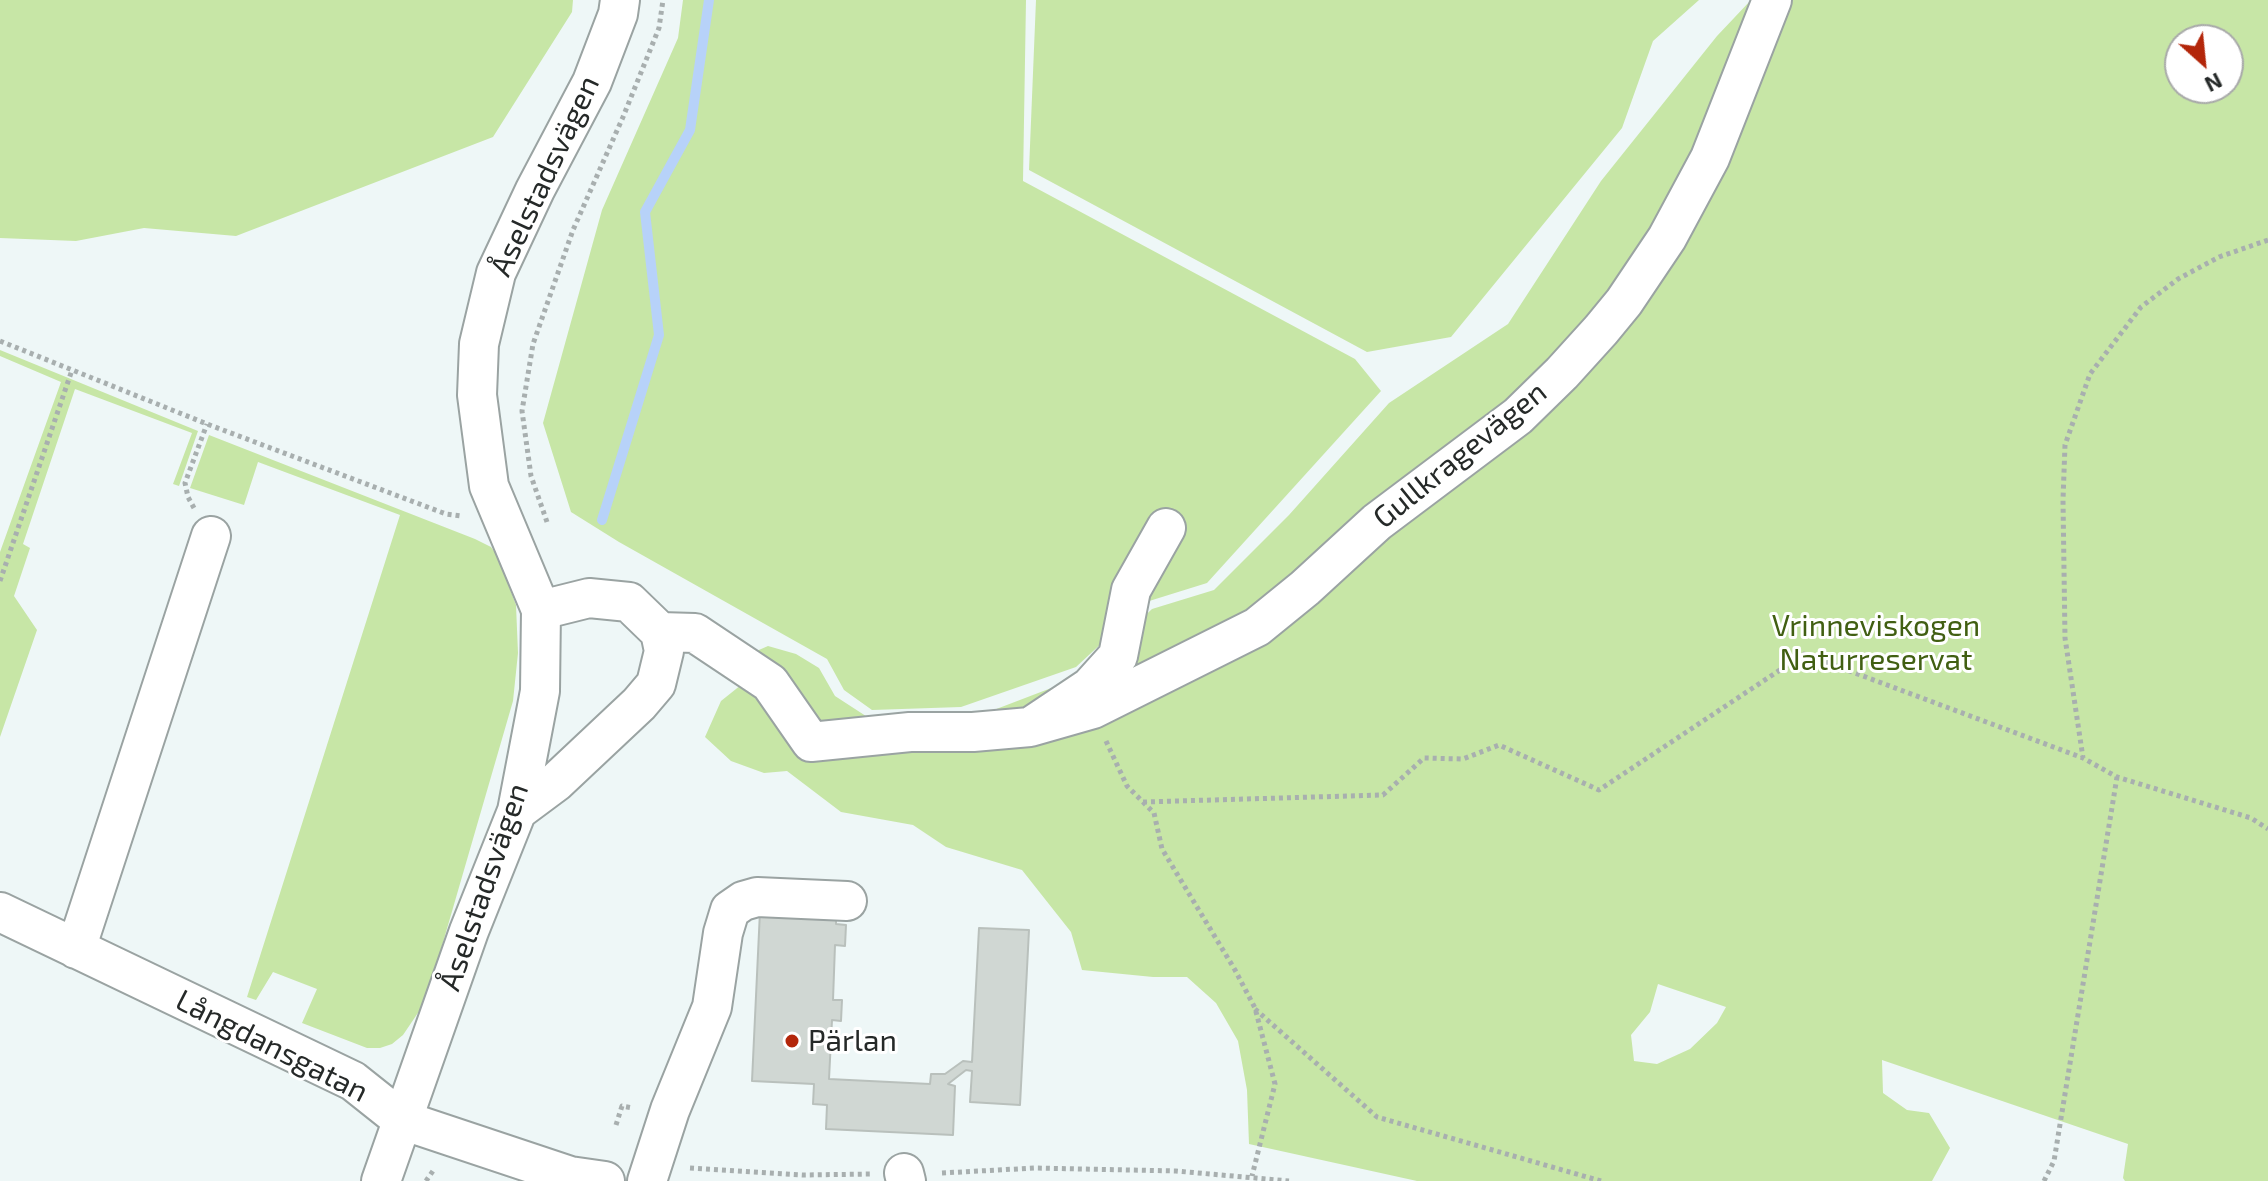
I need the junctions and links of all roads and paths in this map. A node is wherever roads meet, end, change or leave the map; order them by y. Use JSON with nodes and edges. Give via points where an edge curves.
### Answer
{"nodes":[{"id":1,"x":620,"y":0,"type":"edge"},
{"id":2,"x":1772,"y":0,"type":"edge"},
{"id":3,"x":2268,"y":240,"type":"edge"},
{"id":4,"x":0,"y":341,"type":"edge"},
{"id":5,"x":72,"y":370,"type":"junction"},
{"id":6,"x":207,"y":424,"type":"junction"},
{"id":7,"x":506,"y":524,"type":"junction"},
{"id":8,"x":1166,"y":528,"type":"dead end"},
{"id":9,"x":211,"y":536,"type":"joint"},
{"id":10,"x":0,"y":581,"type":"edge"},
{"id":11,"x":541,"y":610,"type":"junction"},
{"id":12,"x":660,"y":632,"type":"junction"},
{"id":13,"x":1030,"y":727,"type":"junction"},
{"id":14,"x":1103,"y":730,"type":"dead end"},
{"id":15,"x":2083,"y":758,"type":"junction"},
{"id":16,"x":2117,"y":777,"type":"junction"},
{"id":17,"x":1143,"y":802,"type":"junction"},
{"id":18,"x":517,"y":811,"type":"junction"},
{"id":19,"x":2268,"y":829,"type":"edge"},
{"id":20,"x":847,"y":901,"type":"dead end"},
{"id":21,"x":0,"y":912,"type":"edge"},
{"id":22,"x":76,"y":949,"type":"junction"},
{"id":23,"x":1255,"y":1008,"type":"junction"},
{"id":24,"x":402,"y":1120,"type":"junction"},
{"id":25,"x":1252,"y":1176,"type":"dead end"},
{"id":26,"x":381,"y":1181,"type":"edge"},
{"id":27,"x":605,"y":1181,"type":"edge"},
{"id":28,"x":647,"y":1181,"type":"edge"},
{"id":29,"x":1601,"y":1181,"type":"edge"},
{"id":30,"x":2044,"y":1181,"type":"edge"}],
"edges":[{"from":1,"to":7,"type":"street","name":"Åselstadsvägen","via":[[592,82],[496,273],[479,344],[477,395],[489,486]]},
{"from":2,"to":13,"type":"street","name":"Gullkragevägen","via":[[1710,158],[1667,238],[1601,330],[1518,416],[1377,522],[1257,627],[1093,709]]},
{"from":3,"to":15,"type":"path","via":[[2178,279],[2141,307],[2090,374],[2065,445],[2063,500],[2065,638]]},
{"from":4,"to":5,"type":"path"},
{"from":5,"to":6,"type":"path"},
{"from":5,"to":10,"type":"path"},
{"from":6,"to":7,"type":"path","via":[[446,514]]},
{"from":6,"to":9,"type":"path","via":[[185,483]]},
{"from":7,"to":11,"type":"street","name":"Åselstadsvägen"},
{"from":8,"to":13,"type":"street","name":"Gullkragevägen","via":[[1131,590],[1118,656],[1090,687]]},
{"from":9,"to":22,"type":"street"},
{"from":11,"to":12,"type":"street","via":[[589,598],[629,602]]},
{"from":11,"to":18,"type":"street","name":"Åselstadsvägen","via":[[540,691]]},
{"from":12,"to":13,"type":"street","name":"Gullkragevägen","via":[[695,633],[770,683],[811,742]]},
{"from":12,"to":18,"type":"street","via":[[664,651],[656,684],[606,737]]},
{"from":14,"to":17,"type":"path","via":[[1127,786]]},
{"from":15,"to":16,"type":"path"},
{"from":15,"to":17,"type":"path","via":[[1804,654],[1599,790],[1499,745],[1463,759],[1424,758],[1383,795]]},
{"from":16,"to":19,"type":"path","via":[[2251,818]]},
{"from":16,"to":30,"type":"path","via":[[2054,1161]]},
{"from":17,"to":23,"type":"path","via":[[1154,813],[1162,849]]},
{"from":18,"to":24,"type":"street","name":"Åselstadsvägen"},
{"from":20,"to":28,"type":"street","via":[[757,897],[730,910],[712,1007]]},
{"from":21,"to":22,"type":"street","name":"Långdansgatan"},
{"from":22,"to":24,"type":"street","name":"Långdansgatan","via":[[353,1081]]},
{"from":23,"to":25,"type":"path","via":[[1275,1084]]},
{"from":23,"to":29,"type":"path","via":[[1377,1117]]},
{"from":24,"to":26,"type":"street","name":"Åselstadsvägen"},
{"from":24,"to":27,"type":"street","name":"Långdansgatan","via":[[570,1176]]}]}
